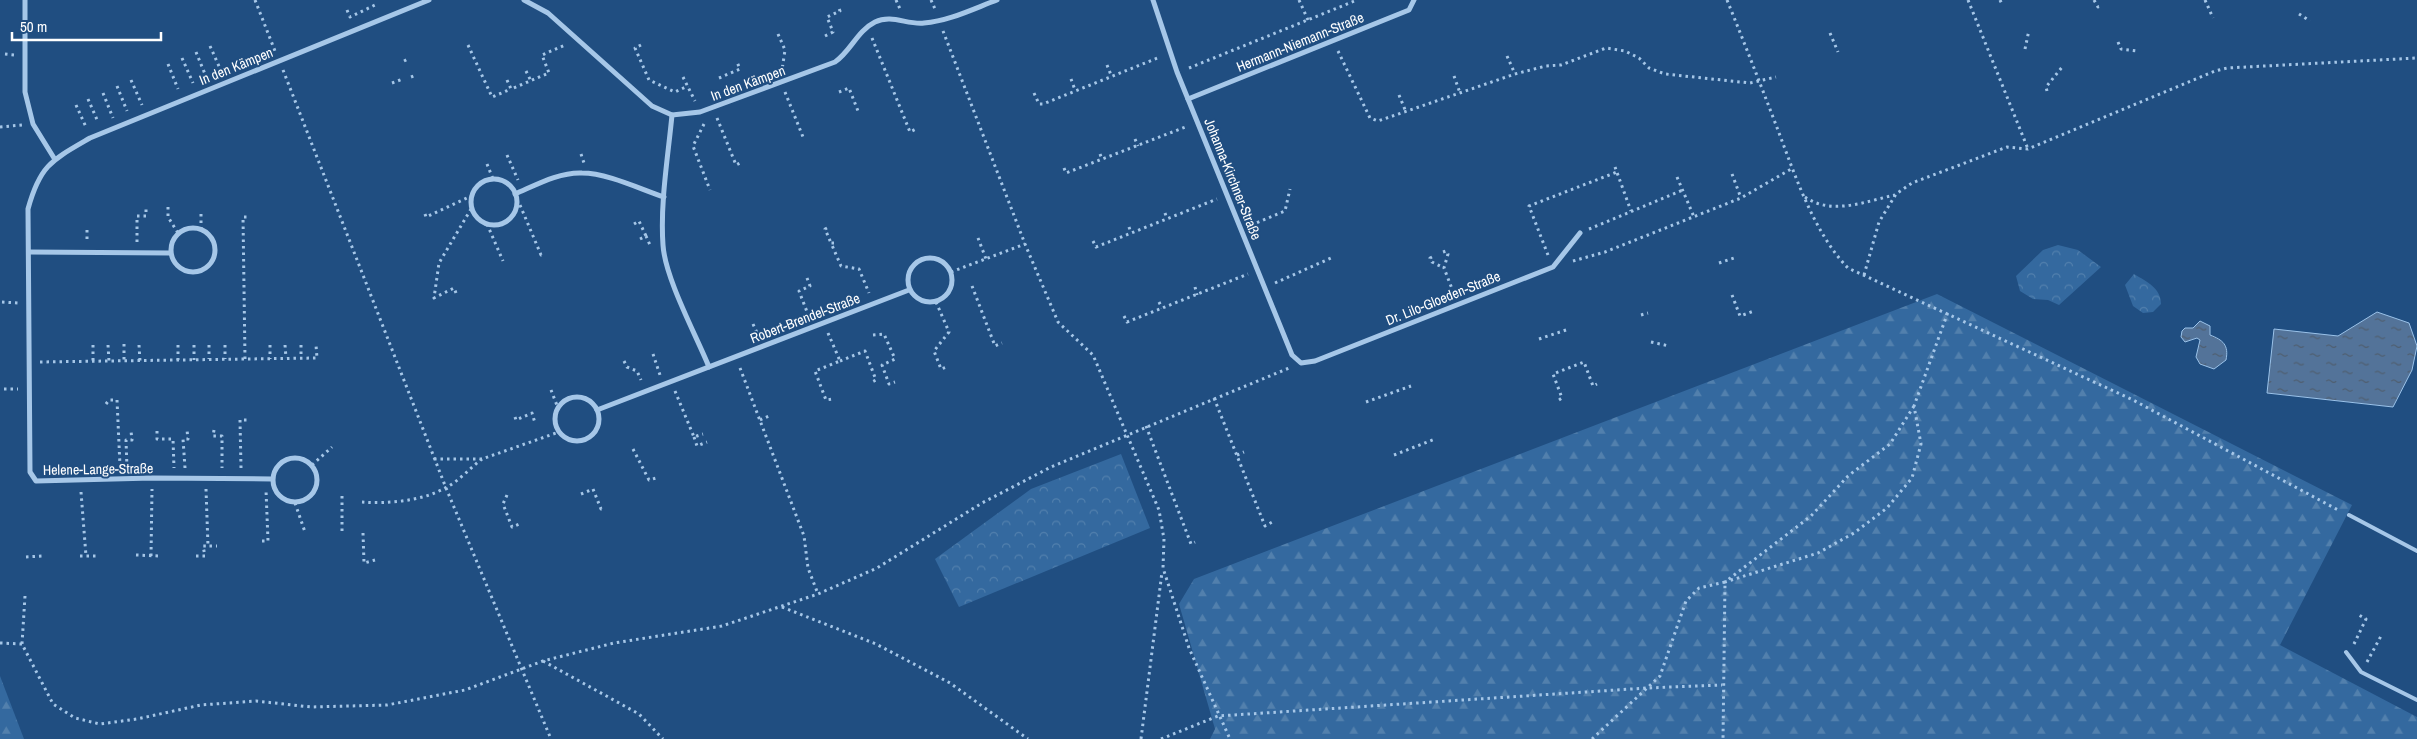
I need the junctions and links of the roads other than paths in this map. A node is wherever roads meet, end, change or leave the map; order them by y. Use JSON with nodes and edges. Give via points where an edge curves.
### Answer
{"nodes":[{"id":1,"x":26,"y":0,"type":"edge"},
{"id":2,"x":429,"y":0,"type":"edge"},
{"id":3,"x":524,"y":0,"type":"edge"},
{"id":4,"x":997,"y":0,"type":"edge"},
{"id":5,"x":1153,"y":0,"type":"edge"},
{"id":6,"x":1414,"y":0,"type":"edge"},
{"id":7,"x":1188,"y":99,"type":"junction"},
{"id":8,"x":672,"y":115,"type":"junction"},
{"id":9,"x":54,"y":158,"type":"junction"},
{"id":10,"x":515,"y":194,"type":"junction"},
{"id":11,"x":664,"y":197,"type":"junction"},
{"id":12,"x":1580,"y":233,"type":"road end"},
{"id":13,"x":29,"y":252,"type":"junction"},
{"id":14,"x":170,"y":252,"type":"junction"},
{"id":15,"x":909,"y":290,"type":"junction"},
{"id":16,"x":1301,"y":363,"type":"joint"},
{"id":17,"x":709,"y":367,"type":"junction"},
{"id":18,"x":598,"y":410,"type":"junction"},
{"id":19,"x":269,"y":479,"type":"junction"},
{"id":20,"x":2349,"y":515,"type":"road end"},
{"id":21,"x":2417,"y":551,"type":"edge"},
{"id":22,"x":2348,"y":653,"type":"road end"},
{"id":23,"x":2417,"y":700,"type":"edge"}],
"edges":[{"from":1,"to":9,"type":"street","via":[[25,92],[33,124]]},
{"from":2,"to":9,"type":"street","name":"In den Kämpen","via":[[102,132]]},
{"from":3,"to":8,"type":"street","via":[[548,13],[652,106]]},
{"from":4,"to":8,"type":"street","name":"In den Kämpen","via":[[939,21],[921,24],[891,19],[877,21],[867,26],[835,62],[713,108]]},
{"from":5,"to":7,"type":"street","name":"Johanna-Kirchner-Straße"},
{"from":6,"to":7,"type":"street","name":"Hermann-Niemann-Straße","via":[[1409,10]]},
{"from":7,"to":16,"type":"street","name":"Johanna-Kirchner-Straße","via":[[1292,355]]},
{"from":8,"to":11,"type":"street"},
{"from":9,"to":13,"type":"street","name":"Helene-Lange-Straße","via":[[35,184],[28,209]]},
{"from":10,"to":10,"type":"street","via":[[502,181],[493,179],[479,184],[471,196],[476,218],[487,224],[500,224],[510,218],[516,207]]},
{"from":10,"to":11,"type":"street","via":[[554,178],[582,173]]},
{"from":11,"to":17,"type":"street","via":[[663,246],[668,270]]},
{"from":12,"to":16,"type":"street","name":"Dr. Lilo-Gloeden-Straße","via":[[1553,266]]},
{"from":13,"to":14,"type":"street"},
{"from":13,"to":19,"type":"street","name":"Helene-Lange-Straße","via":[[30,472],[36,481]]},
{"from":14,"to":14,"type":"street","via":[[175,264],[185,272],[197,272],[209,266],[215,256],[215,245],[210,235],[201,229],[189,228],[178,233]]},
{"from":15,"to":15,"type":"street","via":[[907,279],[910,269],[918,261],[928,258],[939,260],[951,272],[952,287],[943,299],[926,302]]},
{"from":15,"to":17,"type":"street","name":"Robert-Brendel-Straße"},
{"from":17,"to":18,"type":"street","name":"Robert-Brendel-Straße"},
{"from":18,"to":18,"type":"street","via":[[591,401],[579,397],[567,399],[558,408],[555,420],[559,432],[572,440],[584,440],[594,433],[599,422]]},
{"from":19,"to":19,"type":"street","via":[[284,460],[296,457],[305,459],[318,475],[313,494],[305,501],[295,503],[284,500]]},
{"from":20,"to":21,"type":"lane"},
{"from":22,"to":23,"type":"lane","via":[[2361,672]]}]}
